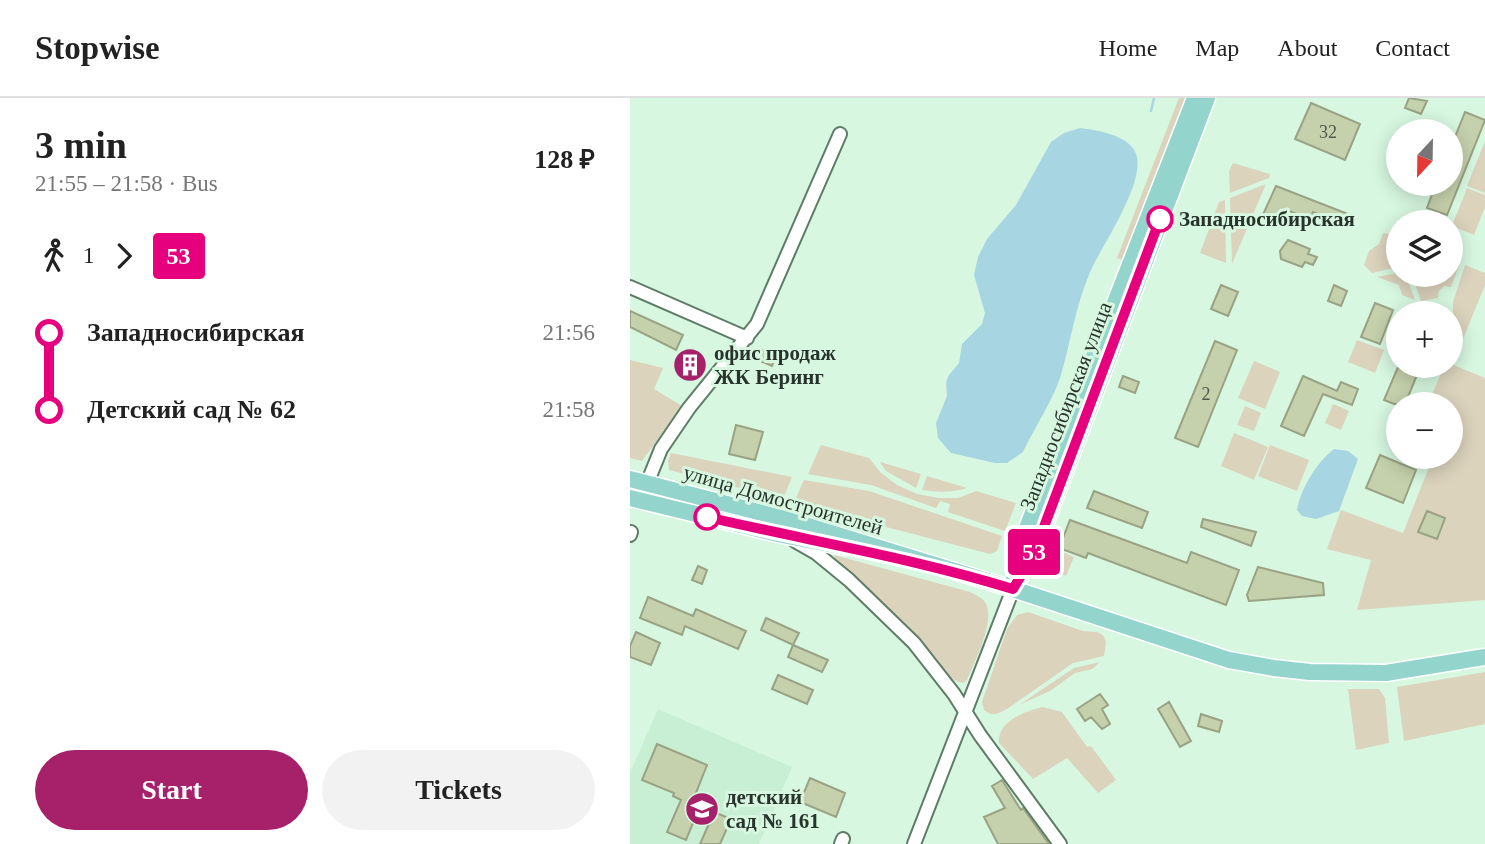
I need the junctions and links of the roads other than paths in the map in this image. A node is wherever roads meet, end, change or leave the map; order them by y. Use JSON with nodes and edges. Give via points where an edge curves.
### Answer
{"nodes":[{"id":1,"x":1195,"y":98,"type":"edge"},
{"id":2,"x":1207,"y":98,"type":"edge"},
{"id":3,"x":840,"y":134,"type":"dead end"},
{"id":4,"x":630,"y":287,"type":"edge"},
{"id":5,"x":747,"y":338,"type":"junction"},
{"id":6,"x":638,"y":481,"type":"edge"},
{"id":7,"x":635,"y":499,"type":"edge"},
{"id":8,"x":782,"y":535,"type":"junction"},
{"id":9,"x":923,"y":563,"type":"junction"},
{"id":10,"x":1013,"y":589,"type":"junction"},
{"id":11,"x":1485,"y":657,"type":"edge"},
{"id":12,"x":966,"y":714,"type":"junction"},
{"id":13,"x":914,"y":844,"type":"edge"},
{"id":14,"x":1060,"y":844,"type":"edge"}],
"edges":[{"from":1,"to":10,"type":"main road","name":"Западносибирская улица","via":[[1018,551]]},
{"from":2,"to":10,"type":"main road","name":"Западносибирская улица","via":[[1033,556]]},
{"from":3,"to":5,"type":"street","via":[[761,316]]},
{"from":4,"to":5,"type":"street"},
{"from":5,"to":6,"type":"street","via":[[689,408]]},
{"from":6,"to":7,"type":"street"},
{"from":6,"to":9,"type":"main road","name":"улица Домостроителей","via":[[785,519]]},
{"from":7,"to":8,"type":"main road","name":"улица Домостроителей"},
{"from":8,"to":9,"type":"main road","name":"улица Домостроителей"},
{"from":8,"to":12,"type":"street","via":[[816,553],[914,643]]},
{"from":9,"to":10,"type":"main road","name":"улица Домостроителей"},
{"from":10,"to":11,"type":"main road","name":"улица Домостроителей","via":[[1189,648],[1274,668],[1386,673]]},
{"from":10,"to":12,"type":"street"},
{"from":12,"to":13,"type":"street"},
{"from":12,"to":14,"type":"street"}]}
